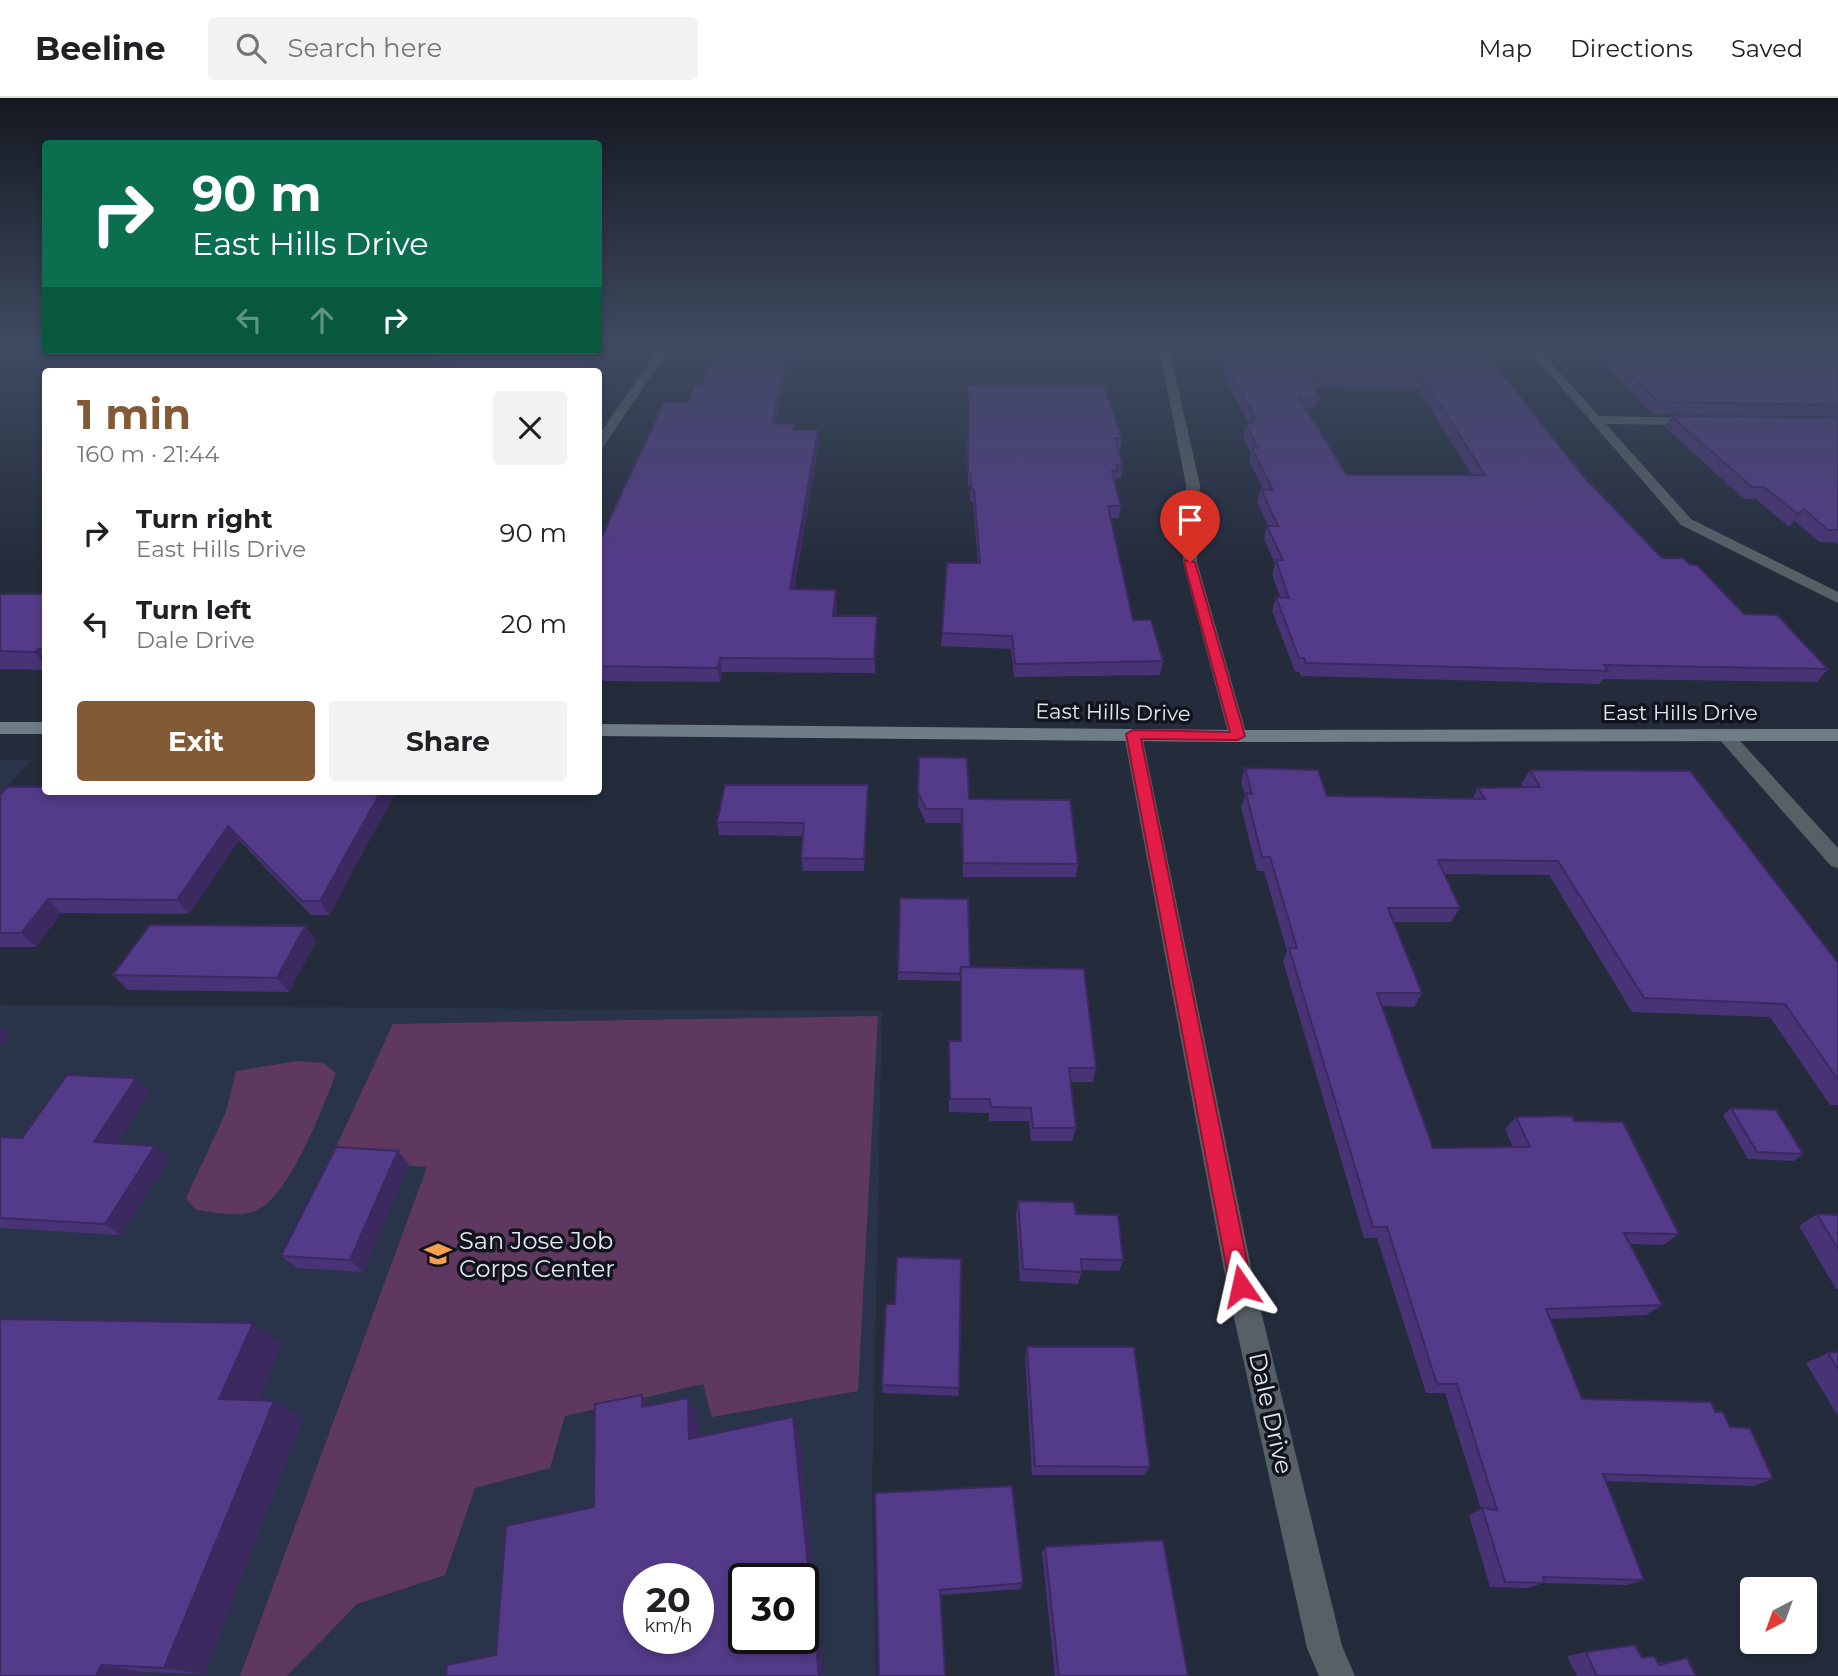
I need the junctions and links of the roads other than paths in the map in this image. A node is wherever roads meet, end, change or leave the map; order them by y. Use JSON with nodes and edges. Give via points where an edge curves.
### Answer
{"nodes":[{"id":1,"x":618,"y":417,"type":"edge"},
{"id":2,"x":1179,"y":417,"type":"edge"},
{"id":3,"x":1592,"y":417,"type":"edge"},
{"id":4,"x":1595,"y":420,"type":"junction"},
{"id":5,"x":1703,"y":421,"type":"edge"},
{"id":6,"x":602,"y":440,"type":"edge"},
{"id":7,"x":1838,"y":598,"type":"edge"},
{"id":8,"x":42,"y":728,"type":"edge"},
{"id":9,"x":0,"y":729,"type":"edge"},
{"id":10,"x":602,"y":730,"type":"edge"},
{"id":11,"x":1133,"y":734,"type":"junction"},
{"id":12,"x":1725,"y":735,"type":"junction"},
{"id":13,"x":1838,"y":735,"type":"edge"},
{"id":14,"x":1238,"y":736,"type":"junction"},
{"id":15,"x":1838,"y":861,"type":"edge"},
{"id":16,"x":1337,"y":1676,"type":"edge"}],
"edges":[{"from":1,"to":6,"type":"street"},
{"from":2,"to":14,"type":"street","via":[[1193,485],[1190,562]]},
{"from":3,"to":4,"type":"street"},
{"from":4,"to":5,"type":"street"},
{"from":4,"to":7,"type":"street","via":[[1686,522]]},
{"from":8,"to":9,"type":"street"},
{"from":10,"to":11,"type":"street","name":"East Hills Drive"},
{"from":11,"to":14,"type":"street","name":"East Hills Drive"},
{"from":11,"to":16,"type":"street","name":"Dale Drive","via":[[1241,1286],[1325,1648]]},
{"from":12,"to":13,"type":"street","name":"East Hills Drive"},
{"from":12,"to":14,"type":"street","name":"East Hills Drive"},
{"from":12,"to":15,"type":"street"}]}
